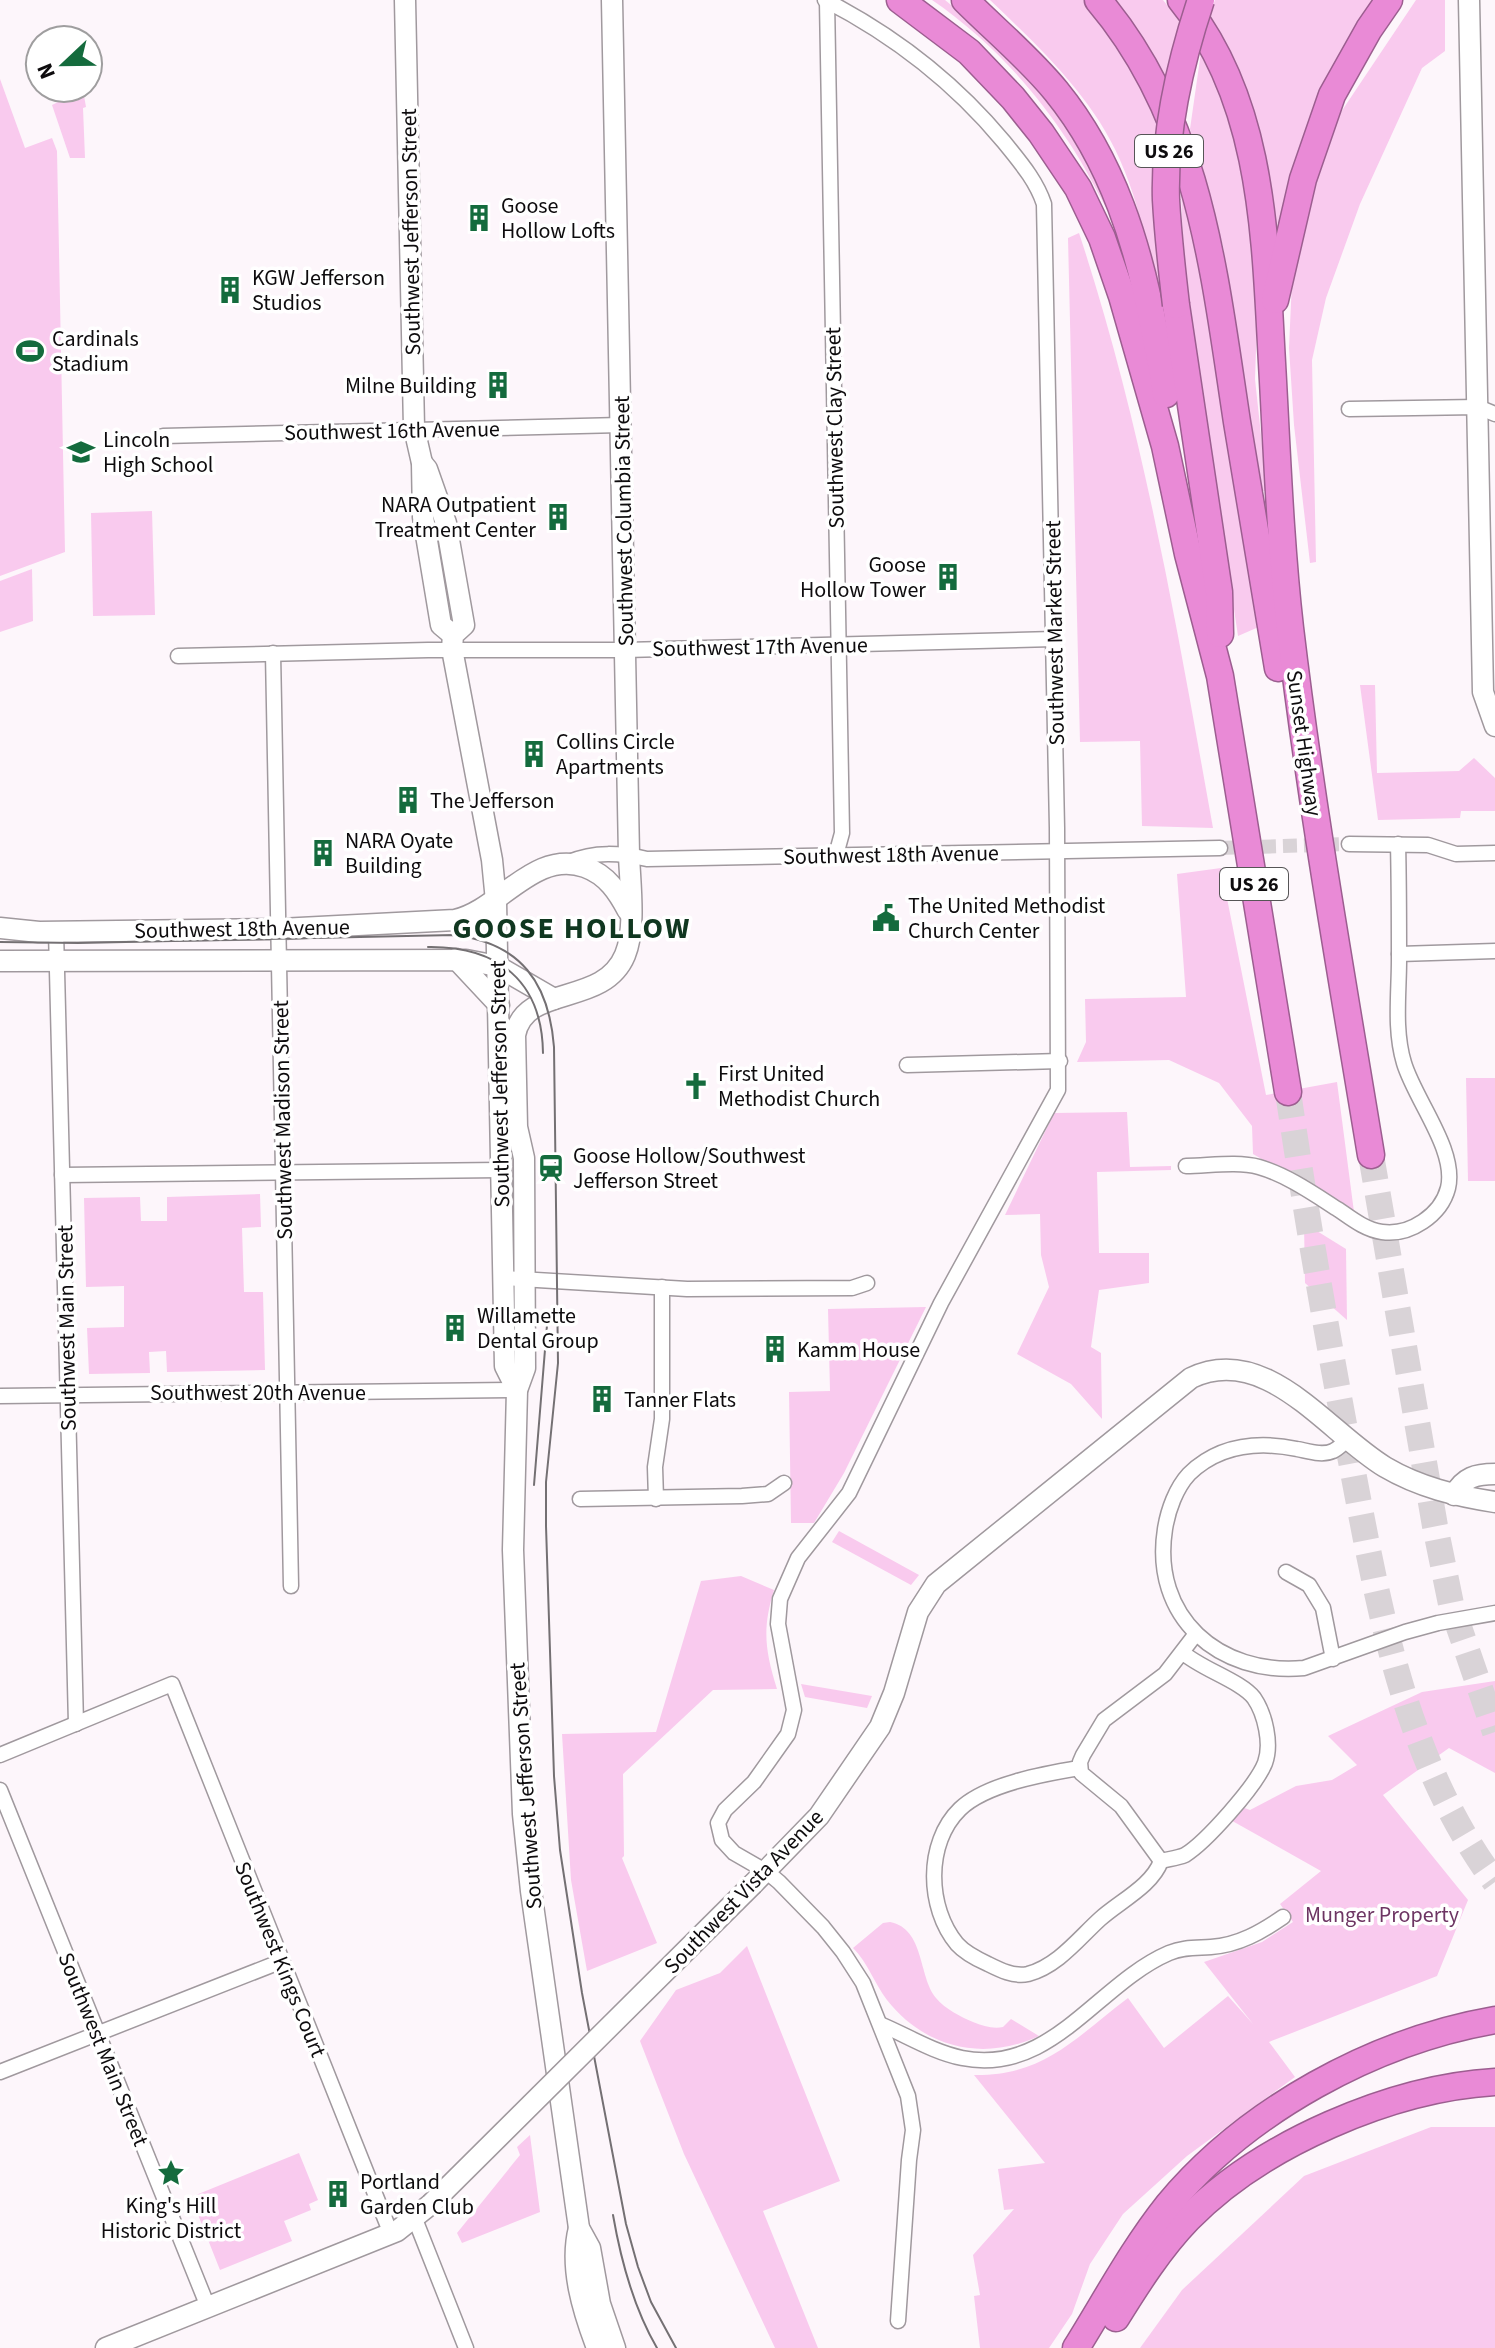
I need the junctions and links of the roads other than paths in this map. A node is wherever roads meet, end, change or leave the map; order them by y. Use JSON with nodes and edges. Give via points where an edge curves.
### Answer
{"nodes":[{"id":1,"x":405,"y":0,"type":"edge"},
{"id":2,"x":612,"y":0,"type":"edge"},
{"id":3,"x":826,"y":0,"type":"edge"},
{"id":4,"x":900,"y":0,"type":"edge"},
{"id":5,"x":965,"y":0,"type":"edge"},
{"id":6,"x":1098,"y":0,"type":"edge"},
{"id":7,"x":1181,"y":0,"type":"edge"},
{"id":8,"x":1201,"y":0,"type":"edge"},
{"id":9,"x":1389,"y":0,"type":"edge"},
{"id":10,"x":1469,"y":0,"type":"edge"},
{"id":11,"x":1270,"y":327,"type":"junction"},
{"id":12,"x":1349,"y":409,"type":"dead end"},
{"id":13,"x":1486,"y":410,"type":"edge"},
{"id":14,"x":621,"y":425,"type":"junction"},
{"id":15,"x":414,"y":428,"type":"junction"},
{"id":16,"x":163,"y":436,"type":"dead end"},
{"id":17,"x":1165,"y":446,"type":"junction"},
{"id":18,"x":1054,"y":639,"type":"junction"},
{"id":19,"x":453,"y":642,"type":"junction"},
{"id":20,"x":838,"y":644,"type":"junction"},
{"id":21,"x":625,"y":650,"type":"junction"},
{"id":22,"x":273,"y":653,"type":"junction"},
{"id":23,"x":178,"y":656,"type":"dead end"},
{"id":24,"x":1220,"y":676,"type":"junction"},
{"id":25,"x":1495,"y":726,"type":"edge"},
{"id":26,"x":1303,"y":743,"type":"junction"},
{"id":27,"x":1349,"y":844,"type":"tunnel mouth"},
{"id":28,"x":1398,"y":844,"type":"junction"},
{"id":29,"x":1220,"y":848,"type":"tunnel mouth"},
{"id":30,"x":1058,"y":852,"type":"junction"},
{"id":31,"x":1495,"y":853,"type":"edge"},
{"id":32,"x":629,"y":855,"type":"junction"},
{"id":33,"x":836,"y":855,"type":"junction"},
{"id":34,"x":565,"y":863,"type":"junction"},
{"id":35,"x":496,"y":901,"type":"junction"},
{"id":36,"x":630,"y":915,"type":"junction"},
{"id":37,"x":0,"y":928,"type":"edge"},
{"id":38,"x":280,"y":929,"type":"junction"},
{"id":39,"x":56,"y":931,"type":"junction"},
{"id":40,"x":1495,"y":951,"type":"edge"},
{"id":41,"x":1399,"y":954,"type":"junction"},
{"id":42,"x":456,"y":959,"type":"junction"},
{"id":43,"x":0,"y":961,"type":"edge"},
{"id":44,"x":280,"y":961,"type":"junction"},
{"id":45,"x":57,"y":962,"type":"junction"},
{"id":46,"x":497,"y":966,"type":"junction"},
{"id":47,"x":554,"y":999,"type":"junction"},
{"id":48,"x":499,"y":1005,"type":"junction"},
{"id":49,"x":1060,"y":1061,"type":"junction"},
{"id":50,"x":907,"y":1065,"type":"dead end"},
{"id":51,"x":1288,"y":1092,"type":"tunnel mouth"},
{"id":52,"x":1371,"y":1155,"type":"tunnel mouth"},
{"id":53,"x":1186,"y":1166,"type":"dead end"},
{"id":54,"x":501,"y":1170,"type":"junction"},
{"id":55,"x":283,"y":1172,"type":"junction"},
{"id":56,"x":62,"y":1175,"type":"junction"},
{"id":57,"x":502,"y":1278,"type":"junction"},
{"id":58,"x":525,"y":1279,"type":"junction"},
{"id":59,"x":867,"y":1283,"type":"dead end"},
{"id":60,"x":662,"y":1287,"type":"junction"},
{"id":61,"x":517,"y":1390,"type":"junction"},
{"id":62,"x":287,"y":1393,"type":"junction"},
{"id":63,"x":68,"y":1395,"type":"junction"},
{"id":64,"x":0,"y":1396,"type":"edge"},
{"id":65,"x":1347,"y":1440,"type":"junction"},
{"id":66,"x":1495,"y":1474,"type":"edge"},
{"id":67,"x":784,"y":1483,"type":"dead end"},
{"id":68,"x":1454,"y":1495,"type":"junction"},
{"id":69,"x":580,"y":1499,"type":"dead end"},
{"id":70,"x":656,"y":1499,"type":"junction"},
{"id":71,"x":1495,"y":1502,"type":"edge"},
{"id":72,"x":1286,"y":1572,"type":"dead end"},
{"id":73,"x":291,"y":1586,"type":"dead end"},
{"id":74,"x":1495,"y":1613,"type":"edge"},
{"id":75,"x":1195,"y":1635,"type":"junction"},
{"id":76,"x":1182,"y":1652,"type":"junction"},
{"id":77,"x":1333,"y":1659,"type":"junction"},
{"id":78,"x":76,"y":1724,"type":"junction"},
{"id":79,"x":0,"y":1755,"type":"edge"},
{"id":80,"x":1079,"y":1768,"type":"junction"},
{"id":81,"x":0,"y":1790,"type":"edge"},
{"id":82,"x":1161,"y":1861,"type":"junction"},
{"id":83,"x":760,"y":1878,"type":"junction"},
{"id":84,"x":1283,"y":1917,"type":"dead end"},
{"id":85,"x":282,"y":1961,"type":"junction"},
{"id":86,"x":1495,"y":2020,"type":"edge"},
{"id":87,"x":882,"y":2025,"type":"junction"},
{"id":88,"x":98,"y":2034,"type":"junction"},
{"id":89,"x":0,"y":2072,"type":"edge"},
{"id":90,"x":1495,"y":2082,"type":"edge"},
{"id":91,"x":415,"y":2219,"type":"junction"},
{"id":92,"x":579,"y":2228,"type":"junction"},
{"id":93,"x":391,"y":2234,"type":"junction"},
{"id":94,"x":208,"y":2307,"type":"junction"},
{"id":95,"x":898,"y":2321,"type":"dead end"},
{"id":96,"x":106,"y":2348,"type":"edge"},
{"id":97,"x":466,"y":2348,"type":"edge"},
{"id":98,"x":597,"y":2348,"type":"edge"},
{"id":99,"x":615,"y":2348,"type":"edge"},
{"id":100,"x":1076,"y":2348,"type":"edge"},
{"id":101,"x":1097,"y":2348,"type":"edge"}],
"edges":[{"from":1,"to":15,"type":"main road","name":"Southwest Jefferson Street"},
{"from":2,"to":14,"type":"main road","name":"Southwest Columbia Street"},
{"from":3,"to":18,"type":"street","name":"Southwest Market Street","via":[[928,67],[963,98],[1038,186],[1044,204]]},
{"from":3,"to":20,"type":"street","name":"Southwest Clay Street"},
{"from":4,"to":17,"type":"highway","via":[[969,52],[1013,98],[1078,188],[1122,296]]},
{"from":5,"to":17,"type":"highway","via":[[1056,91],[1111,177],[1151,309],[1166,390]]},
{"from":6,"to":26,"type":"highway","via":[[1143,62],[1199,200],[1282,692]]},
{"from":7,"to":11,"type":"highway","via":[[1220,60],[1243,117],[1258,187]]},
{"from":8,"to":24,"type":"highway","number":"US 26","bridge":true,"via":[[1180,76],[1166,197],[1176,305],[1219,592]]},
{"from":9,"to":11,"type":"highway","via":[[1332,95],[1303,179]]},
{"from":10,"to":13,"type":"main road"},
{"from":11,"to":26,"type":"highway","name":"Sunset Highway","via":[[1284,575]]},
{"from":12,"to":13,"type":"street"},
{"from":13,"to":25,"type":"main road","via":[[1483,692]]},
{"from":14,"to":15,"type":"street","name":"Southwest 16th Avenue"},
{"from":14,"to":21,"type":"main road","name":"Southwest Columbia Street"},
{"from":15,"to":16,"type":"street","name":"Southwest 16th Avenue"},
{"from":15,"to":19,"type":"main road","name":"Southwest Jefferson Street","via":[[449,538],[464,625]]},
{"from":17,"to":24,"type":"highway"},
{"from":18,"to":20,"type":"street","name":"Southwest 17th Avenue"},
{"from":18,"to":30,"type":"street","name":"Southwest Market Street"},
{"from":19,"to":21,"type":"street","name":"Southwest 17th Avenue"},
{"from":19,"to":22,"type":"street","name":"Southwest 17th Avenue"},
{"from":19,"to":35,"type":"main road","name":"Southwest Jefferson Street"},
{"from":20,"to":21,"type":"street","name":"Southwest 17th Avenue"},
{"from":20,"to":33,"type":"street","name":"Southwest Clay Street","via":[[842,833]]},
{"from":21,"to":32,"type":"main road","name":"Southwest Columbia Street"},
{"from":22,"to":23,"type":"street","name":"Southwest 17th Avenue"},
{"from":22,"to":38,"type":"street","name":"Southwest Madison Street"},
{"from":24,"to":51,"type":"highway","number":"US 26"},
{"from":26,"to":52,"type":"highway","name":"Sunset Highway"},
{"from":27,"to":28,"type":"street"},
{"from":28,"to":31,"type":"street","via":[[1428,845],[1456,854]]},
{"from":28,"to":41,"type":"street"},
{"from":29,"to":30,"type":"street","name":"Southwest 18th Avenue"},
{"from":30,"to":33,"type":"street","name":"Southwest 18th Avenue"},
{"from":30,"to":49,"type":"street","name":"Southwest Market Street"},
{"from":32,"to":33,"type":"street","name":"Southwest 18th Avenue"},
{"from":32,"to":34,"type":"street","name":"Southwest 18th Avenue"},
{"from":32,"to":36,"type":"main road","name":"Southwest Columbia Street"},
{"from":34,"to":35,"type":"main road","name":"Southwest 18th Avenue","via":[[540,870]]},
{"from":34,"to":36,"type":"main road","via":[[608,881]]},
{"from":35,"to":38,"type":"main road","name":"Southwest 18th Avenue","via":[[455,920]]},
{"from":35,"to":46,"type":"main road","name":"Southwest Jefferson Street"},
{"from":36,"to":47,"type":"main road","name":"Southwest Columbia Street","via":[[625,956],[608,978],[586,991]]},
{"from":37,"to":39,"type":"main road","name":"Southwest 18th Avenue"},
{"from":38,"to":39,"type":"main road","name":"Southwest 18th Avenue"},
{"from":38,"to":44,"type":"street","name":"Southwest Madison Street"},
{"from":39,"to":45,"type":"street","name":"Southwest Main Street"},
{"from":40,"to":41,"type":"street"},
{"from":41,"to":53,"type":"street","via":[[1401,1050],[1448,1164],[1448,1187],[1429,1218],[1381,1232],[1266,1169]]},
{"from":42,"to":44,"type":"main road","name":"Southwest 18th Avenue"},
{"from":42,"to":46,"type":"main road","name":"Southwest 18th Avenue"},
{"from":42,"to":48,"type":"main road"},
{"from":43,"to":45,"type":"main road","name":"Southwest 18th Avenue"},
{"from":44,"to":45,"type":"main road","name":"Southwest 18th Avenue"},
{"from":44,"to":55,"type":"street","name":"Southwest Madison Street"},
{"from":45,"to":56,"type":"street","name":"Southwest Main Street"},
{"from":46,"to":47,"type":"main road","name":"Southwest 18th Avenue"},
{"from":46,"to":48,"type":"main road","name":"Southwest Jefferson Street"},
{"from":47,"to":58,"type":"main road","name":"Southwest Jefferson Street","via":[[530,1010],[515,1035]]},
{"from":48,"to":54,"type":"main road","name":"Southwest Jefferson Street"},
{"from":49,"to":50,"type":"street"},
{"from":49,"to":83,"type":"street","name":"Southwest Market Street","via":[[1053,1101],[941,1303],[849,1493],[798,1558],[780,1599],[779,1643],[794,1710],[788,1734],[718,1823],[722,1840]]},
{"from":54,"to":55,"type":"street"},
{"from":54,"to":57,"type":"main road","name":"Southwest Jefferson Street"},
{"from":55,"to":56,"type":"street"},
{"from":55,"to":62,"type":"street","name":"Southwest Madison Street"},
{"from":56,"to":63,"type":"street","name":"Southwest Main Street"},
{"from":57,"to":58,"type":"street"},
{"from":57,"to":61,"type":"main road","name":"Southwest Jefferson Street","via":[[505,1366]]},
{"from":58,"to":60,"type":"street"},
{"from":58,"to":61,"type":"main road","name":"Southwest Jefferson Street","via":[[525,1368]]},
{"from":59,"to":60,"type":"street","via":[[852,1288]]},
{"from":60,"to":70,"type":"street"},
{"from":61,"to":62,"type":"street","name":"Southwest 20th Avenue"},
{"from":61,"to":92,"type":"main road","name":"Southwest Jefferson Street","via":[[513,1550],[523,1814]]},
{"from":62,"to":63,"type":"street","name":"Southwest 20th Avenue"},
{"from":62,"to":73,"type":"street","name":"Southwest Madison Street"},
{"from":63,"to":64,"type":"street","name":"Southwest 20th Avenue"},
{"from":63,"to":78,"type":"street","name":"Southwest Main Street"},
{"from":65,"to":68,"type":"main road","name":"Southwest Vista Avenue","via":[[1384,1467]]},
{"from":65,"to":75,"type":"street","via":[[1333,1452],[1322,1453],[1275,1445],[1232,1448],[1188,1475],[1174,1496],[1161,1550],[1169,1589]]},
{"from":65,"to":83,"type":"main road","name":"Southwest Vista Avenue","via":[[1261,1375],[1221,1369],[1181,1384],[936,1584],[918,1612],[880,1727],[819,1816]]},
{"from":66,"to":68,"type":"main road","via":[[1469,1478]]},
{"from":67,"to":70,"type":"street","via":[[768,1494]]},
{"from":68,"to":71,"type":"main road","name":"Southwest Vista Avenue"},
{"from":69,"to":70,"type":"street"},
{"from":72,"to":77,"type":"street","via":[[1309,1585],[1323,1608]]},
{"from":74,"to":77,"type":"street","via":[[1405,1632]]},
{"from":75,"to":76,"type":"street"},
{"from":75,"to":77,"type":"street","via":[[1226,1656],[1258,1667],[1293,1669]]},
{"from":76,"to":80,"type":"street","via":[[1165,1674],[1104,1720]]},
{"from":76,"to":82,"type":"street","via":[[1248,1691],[1260,1711],[1268,1751],[1261,1771],[1213,1830],[1189,1852]]},
{"from":78,"to":79,"type":"street"},
{"from":78,"to":85,"type":"street","name":"Southwest Kings Court","via":[[172,1684]]},
{"from":80,"to":82,"type":"street","via":[[1131,1817]]},
{"from":80,"to":82,"type":"street","via":[[990,1791],[950,1820],[935,1856],[935,1884],[939,1909],[955,1942],[1002,1971],[1034,1971],[1065,1952],[1151,1878]]},
{"from":81,"to":88,"type":"street","name":"Southwest Main Street"},
{"from":83,"to":87,"type":"street","via":[[823,1927],[863,1983]]},
{"from":83,"to":91,"type":"main road","name":"Southwest Vista Avenue","bridge":true},
{"from":84,"to":87,"type":"street","via":[[1256,1936],[1168,1953],[1111,1989],[1058,2036],[996,2060],[934,2050]]},
{"from":85,"to":88,"type":"street"},
{"from":85,"to":93,"type":"street","name":"Southwest Kings Court"},
{"from":86,"to":100,"type":"highway","via":[[1390,2048],[1270,2112],[1170,2203]]},
{"from":87,"to":95,"type":"street","via":[[913,2119]]},
{"from":88,"to":89,"type":"street"},
{"from":88,"to":94,"type":"street","name":"Southwest Main Street"},
{"from":90,"to":101,"type":"highway","via":[[1439,2089],[1379,2105],[1314,2133],[1248,2172],[1188,2219]]},
{"from":91,"to":93,"type":"main road","name":"Southwest Vista Avenue"},
{"from":91,"to":97,"type":"street"},
{"from":92,"to":98,"type":"main road","via":[[573,2250]]},
{"from":92,"to":99,"type":"main road","via":[[590,2248]]},
{"from":93,"to":94,"type":"main road","name":"Southwest Vista Avenue"},
{"from":94,"to":96,"type":"main road","name":"Southwest Vista Avenue"}]}
